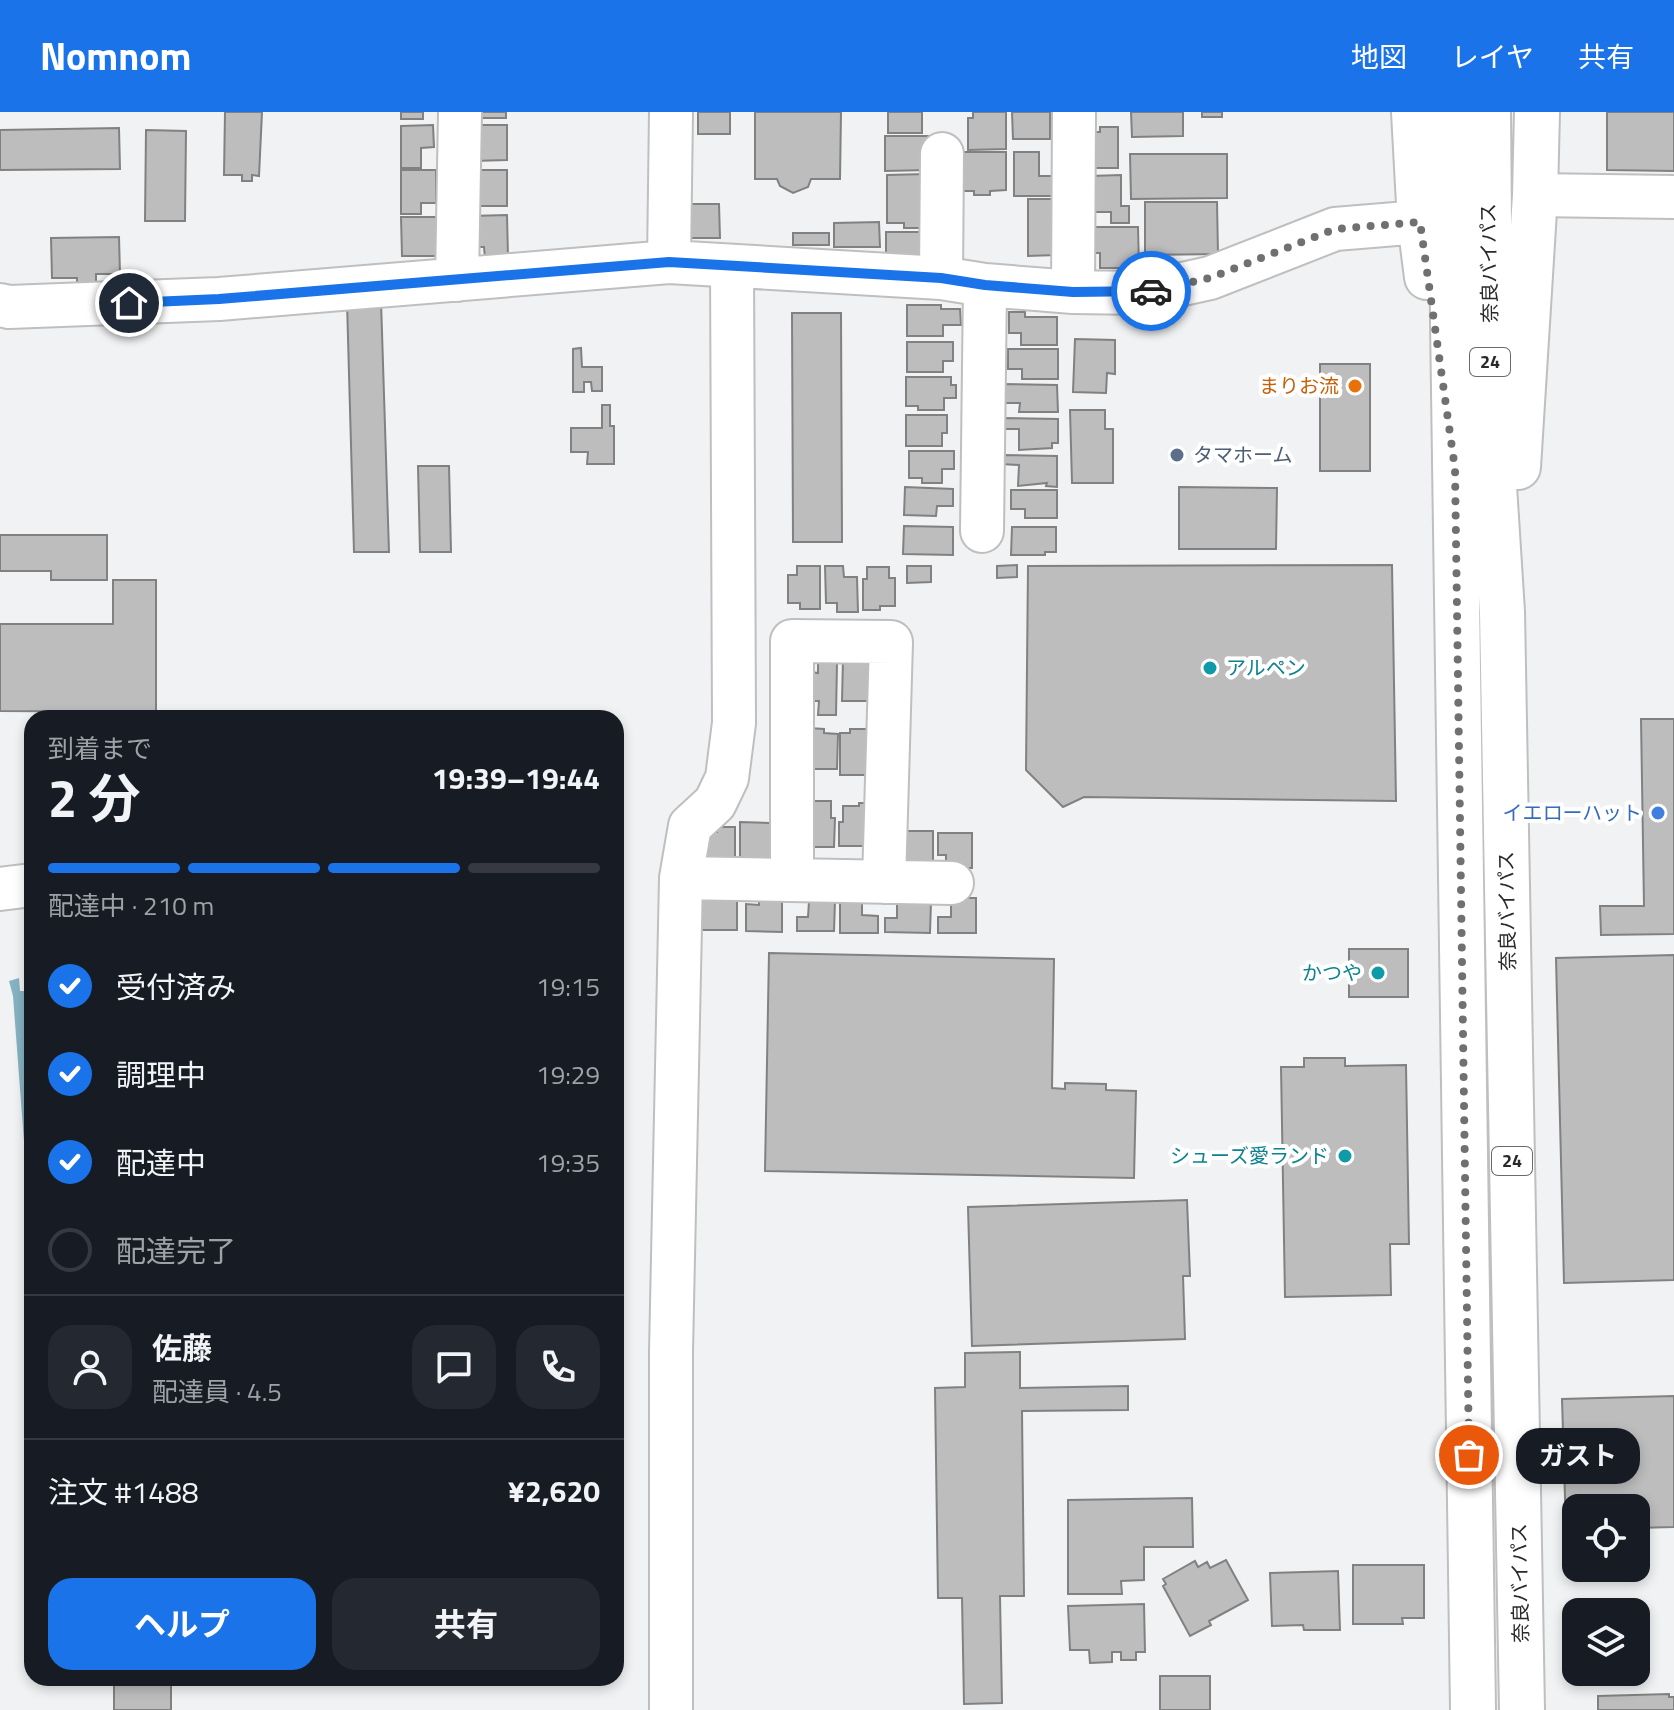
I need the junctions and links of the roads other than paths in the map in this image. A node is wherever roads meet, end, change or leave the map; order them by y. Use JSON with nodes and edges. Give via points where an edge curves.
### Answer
{"nodes":[{"id":1,"x":460,"y":112,"type":"edge"},
{"id":2,"x":671,"y":112,"type":"edge"},
{"id":3,"x":1074,"y":112,"type":"edge"},
{"id":4,"x":1414,"y":112,"type":"edge"},
{"id":5,"x":1450,"y":112,"type":"edge"},
{"id":6,"x":1488,"y":112,"type":"edge"},
{"id":7,"x":1537,"y":112,"type":"edge"},
{"id":8,"x":942,"y":154,"type":"dead end"},
{"id":9,"x":1535,"y":195,"type":"junction"},
{"id":10,"x":1674,"y":197,"type":"edge"},
{"id":11,"x":1420,"y":222,"type":"junction"},
{"id":12,"x":669,"y":262,"type":"junction"},
{"id":13,"x":732,"y":266,"type":"junction"},
{"id":14,"x":941,"y":278,"type":"junction"},
{"id":15,"x":457,"y":280,"type":"junction"},
{"id":16,"x":985,"y":285,"type":"junction"},
{"id":17,"x":1073,"y":292,"type":"junction"},
{"id":18,"x":0,"y":305,"type":"edge"},
{"id":19,"x":1455,"y":469,"type":"junction"},
{"id":20,"x":982,"y":531,"type":"dead end"},
{"id":21,"x":1502,"y":612,"type":"junction"},
{"id":22,"x":681,"y":878,"type":"junction"},
{"id":23,"x":792,"y":880,"type":"junction"},
{"id":24,"x":884,"y":882,"type":"junction"},
{"id":25,"x":952,"y":883,"type":"dead end"},
{"id":26,"x":24,"y":886,"type":"edge"},
{"id":27,"x":0,"y":889,"type":"edge"},
{"id":28,"x":671,"y":1710,"type":"edge"},
{"id":29,"x":1473,"y":1710,"type":"edge"},
{"id":30,"x":1522,"y":1710,"type":"edge"}],
"edges":[{"from":1,"to":15,"type":"street"},
{"from":2,"to":12,"type":"street"},
{"from":3,"to":17,"type":"street"},
{"from":4,"to":11,"type":"highway"},
{"from":5,"to":19,"type":"highway","name":"奈良バイパス","number":"24"},
{"from":6,"to":21,"type":"highway","name":"奈良バイパス","number":"24","via":[[1491,439]]},
{"from":7,"to":9,"type":"highway"},
{"from":8,"to":14,"type":"street"},
{"from":9,"to":10,"type":"street"},
{"from":9,"to":21,"type":"highway","via":[[1511,569]]},
{"from":11,"to":17,"type":"street","via":[[1335,229],[1210,278],[1142,293]]},
{"from":11,"to":19,"type":"highway"},
{"from":12,"to":13,"type":"street"},
{"from":12,"to":15,"type":"street"},
{"from":13,"to":14,"type":"street"},
{"from":13,"to":22,"type":"street","via":[[734,723],[727,778],[715,803],[690,826]]},
{"from":14,"to":16,"type":"street"},
{"from":15,"to":18,"type":"street","via":[[219,299]]},
{"from":16,"to":17,"type":"street"},
{"from":16,"to":20,"type":"street"},
{"from":19,"to":29,"type":"highway","name":"奈良バイパス","number":"24"},
{"from":21,"to":30,"type":"highway","name":"奈良バイパス","number":"24"},
{"from":22,"to":23,"type":"street"},
{"from":22,"to":28,"type":"street","via":[[671,1352]]},
{"from":23,"to":24,"type":"street"},
{"from":23,"to":24,"type":"street","via":[[792,641],[891,642]]},
{"from":24,"to":25,"type":"street"},
{"from":26,"to":27,"type":"street"}]}
